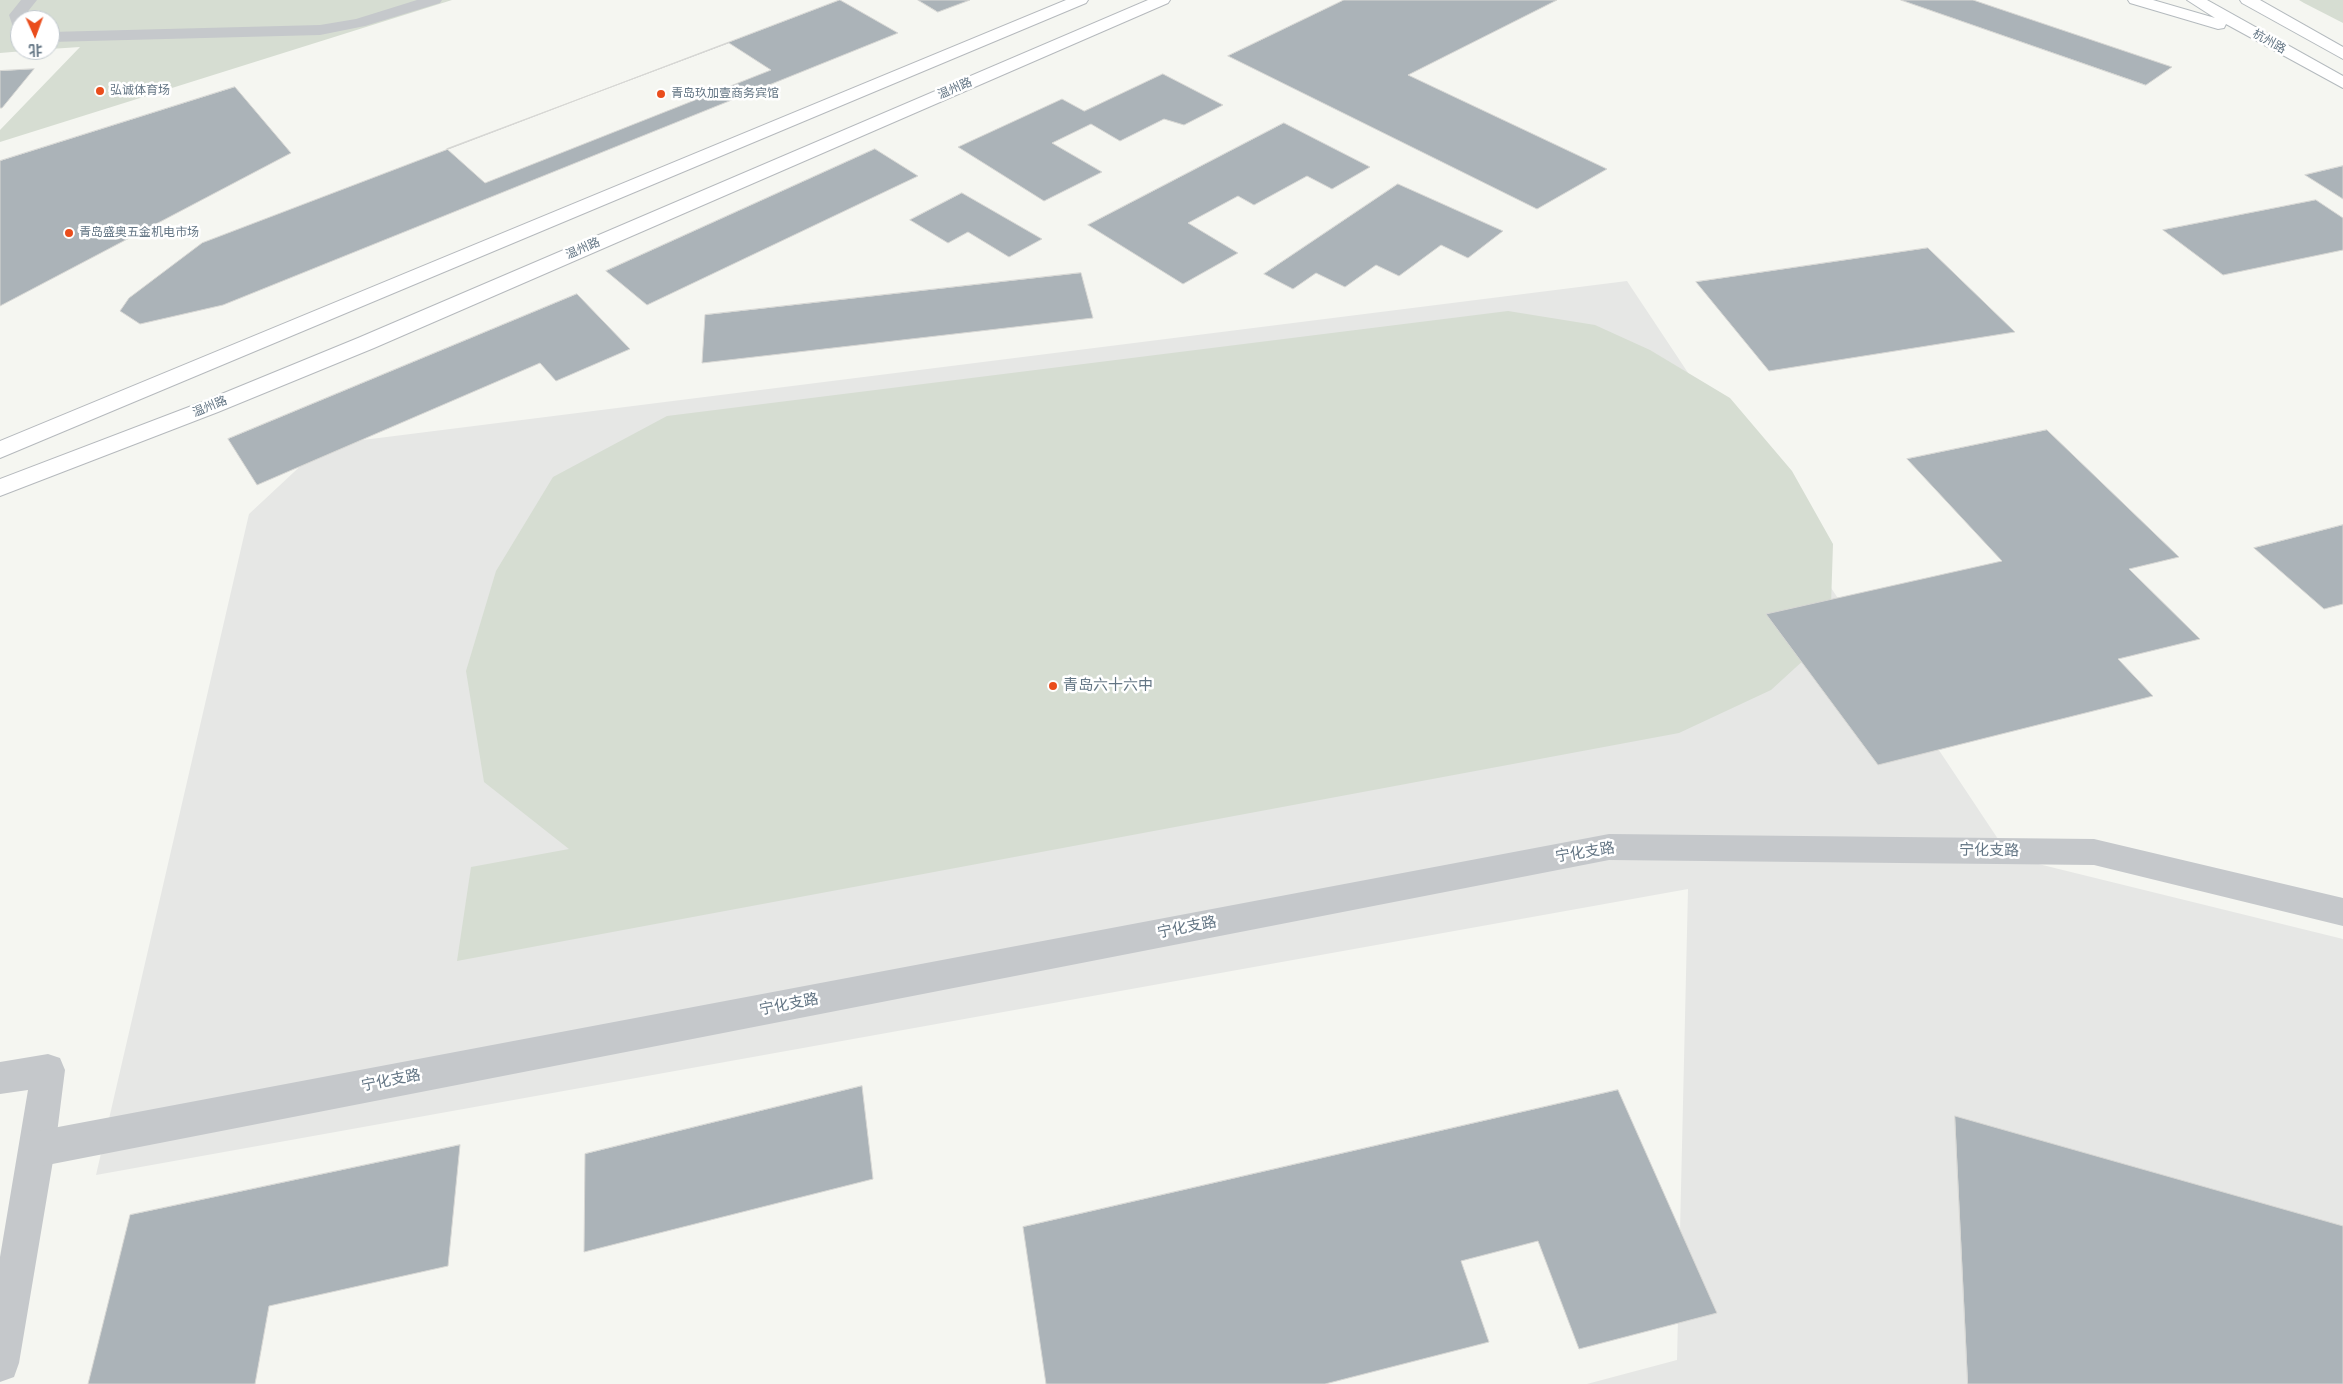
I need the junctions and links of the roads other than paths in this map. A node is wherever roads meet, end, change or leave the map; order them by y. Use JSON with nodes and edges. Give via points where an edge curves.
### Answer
{"nodes":[{"id":1,"x":29,"y":0,"type":"edge"},
{"id":2,"x":434,"y":0,"type":"edge"},
{"id":3,"x":1080,"y":0,"type":"edge"},
{"id":4,"x":1162,"y":0,"type":"edge"},
{"id":5,"x":2136,"y":0,"type":"edge"},
{"id":6,"x":2196,"y":0,"type":"edge"},
{"id":7,"x":2248,"y":0,"type":"edge"},
{"id":8,"x":21,"y":10,"type":"edge"},
{"id":9,"x":2257,"y":36,"type":"junction"},
{"id":10,"x":60,"y":38,"type":"edge"},
{"id":11,"x":2343,"y":54,"type":"edge"},
{"id":12,"x":2343,"y":83,"type":"edge"},
{"id":13,"x":0,"y":450,"type":"edge"},
{"id":14,"x":0,"y":488,"type":"edge"},
{"id":15,"x":2343,"y":912,"type":"edge"},
{"id":16,"x":0,"y":1078,"type":"edge"},
{"id":17,"x":37,"y":1149,"type":"junction"},
{"id":18,"x":0,"y":1363,"type":"edge"}],
"edges":[{"from":1,"to":8,"type":"street"},
{"from":2,"to":10,"type":"street","via":[[359,23],[320,30]]},
{"from":3,"to":13,"type":"main road"},
{"from":4,"to":14,"type":"main road","name":"温州路","via":[[366,343]]},
{"from":5,"to":9,"type":"main road"},
{"from":6,"to":9,"type":"main road","name":"杭州路"},
{"from":7,"to":11,"type":"main road","name":"杭州路"},
{"from":9,"to":12,"type":"main road","name":"杭州路"},
{"from":15,"to":17,"type":"street","name":"宁化支路","via":[[2094,852],[1609,847]]},
{"from":16,"to":17,"type":"street","via":[[48,1070]]},
{"from":17,"to":18,"type":"street"}]}
